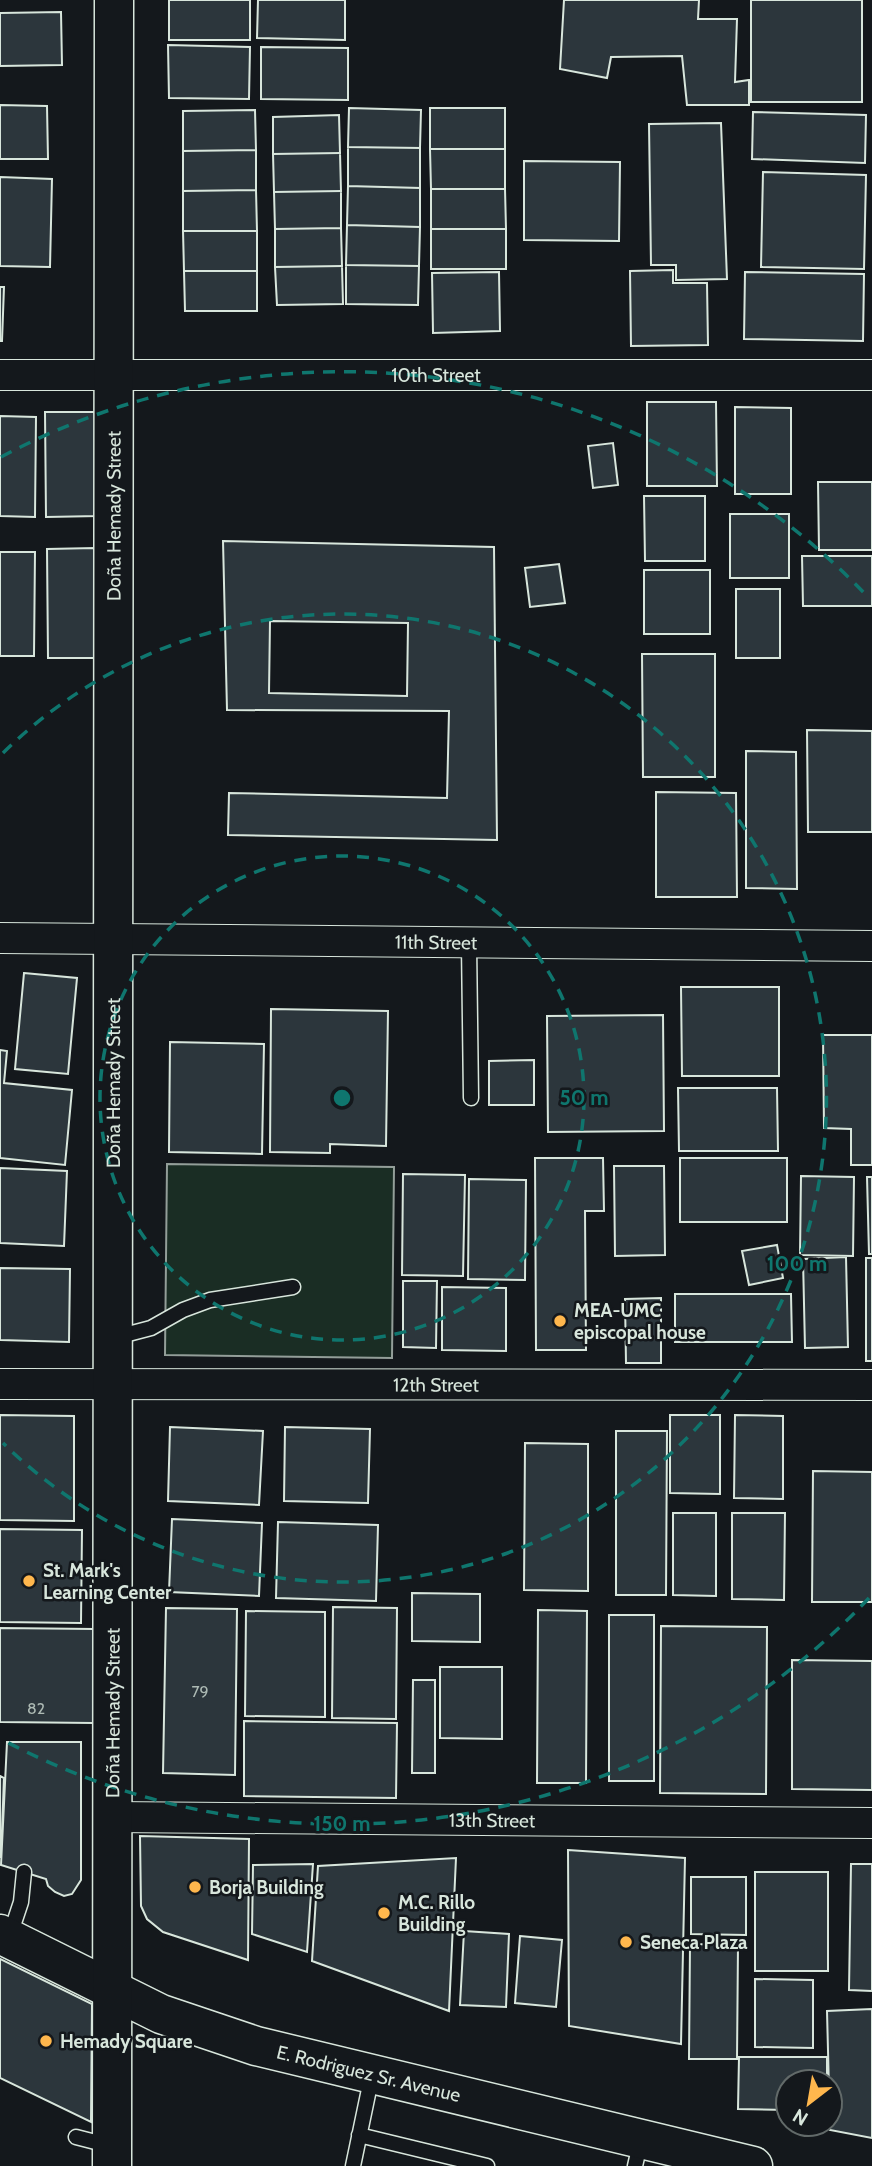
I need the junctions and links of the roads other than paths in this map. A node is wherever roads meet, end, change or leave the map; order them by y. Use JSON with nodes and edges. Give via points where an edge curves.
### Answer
{"nodes":[{"id":1,"x":114,"y":0,"type":"edge"},
{"id":2,"x":0,"y":375,"type":"edge"},
{"id":3,"x":114,"y":375,"type":"junction"},
{"id":4,"x":872,"y":375,"type":"edge"},
{"id":5,"x":0,"y":938,"type":"edge"},
{"id":6,"x":113,"y":938,"type":"junction"},
{"id":7,"x":469,"y":944,"type":"junction"},
{"id":8,"x":872,"y":946,"type":"edge"},
{"id":9,"x":471,"y":1098,"type":"dead end"},
{"id":10,"x":293,"y":1287,"type":"dead end"},
{"id":11,"x":112,"y":1338,"type":"junction"},
{"id":12,"x":0,"y":1384,"type":"edge"},
{"id":13,"x":112,"y":1384,"type":"junction"},
{"id":14,"x":872,"y":1385,"type":"edge"},
{"id":15,"x":112,"y":1817,"type":"junction"},
{"id":16,"x":872,"y":1823,"type":"edge"},
{"id":17,"x":24,"y":1872,"type":"dead end"},
{"id":18,"x":4,"y":1937,"type":"edge"},
{"id":19,"x":115,"y":1992,"type":"junction"},
{"id":20,"x":372,"y":2074,"type":"junction"},
{"id":21,"x":359,"y":2135,"type":"junction"},
{"id":22,"x":76,"y":2137,"type":"dead end"},
{"id":23,"x":638,"y":2153,"type":"edge"},
{"id":24,"x":112,"y":2156,"type":"edge"},
{"id":25,"x":353,"y":2166,"type":"edge"},
{"id":26,"x":487,"y":2166,"type":"edge"},
{"id":27,"x":753,"y":2166,"type":"edge"}],
"edges":[{"from":1,"to":3,"type":"main road","name":"Doña Hemady Street"},
{"from":2,"to":3,"type":"street","name":"10th Street"},
{"from":3,"to":4,"type":"street","name":"10th Street"},
{"from":3,"to":6,"type":"main road","name":"Doña Hemady Street"},
{"from":5,"to":6,"type":"street","name":"11th Street"},
{"from":6,"to":7,"type":"street","name":"11th Street"},
{"from":6,"to":11,"type":"main road","name":"Doña Hemady Street"},
{"from":7,"to":8,"type":"street","name":"11th Street"},
{"from":7,"to":9,"type":"lane"},
{"from":10,"to":11,"type":"lane","via":[[210,1300],[151,1328]]},
{"from":11,"to":13,"type":"main road","name":"Doña Hemady Street"},
{"from":12,"to":13,"type":"street","name":"12th Street"},
{"from":13,"to":14,"type":"street","name":"12th Street"},
{"from":13,"to":15,"type":"main road","name":"Doña Hemady Street"},
{"from":15,"to":16,"type":"street","name":"13th Street"},
{"from":15,"to":19,"type":"main road","name":"Doña Hemady Street"},
{"from":17,"to":18,"type":"lane","via":[[21,1902]]},
{"from":18,"to":19,"type":"main road","name":"E. Rodriguez Sr. Avenue"},
{"from":19,"to":20,"type":"main road","name":"E. Rodriguez Sr. Avenue","via":[[161,2014],[256,2046]]},
{"from":19,"to":24,"type":"main road","name":"Doña Hemady Street"},
{"from":20,"to":21,"type":"lane"},
{"from":20,"to":23,"type":"main road","name":"E. Rodriguez Sr. Avenue"},
{"from":21,"to":25,"type":"lane"},
{"from":21,"to":26,"type":"lane"},
{"from":22,"to":24,"type":"lane"},
{"from":23,"to":27,"type":"main road","name":"E. Rodriguez Sr. Avenue"}]}
